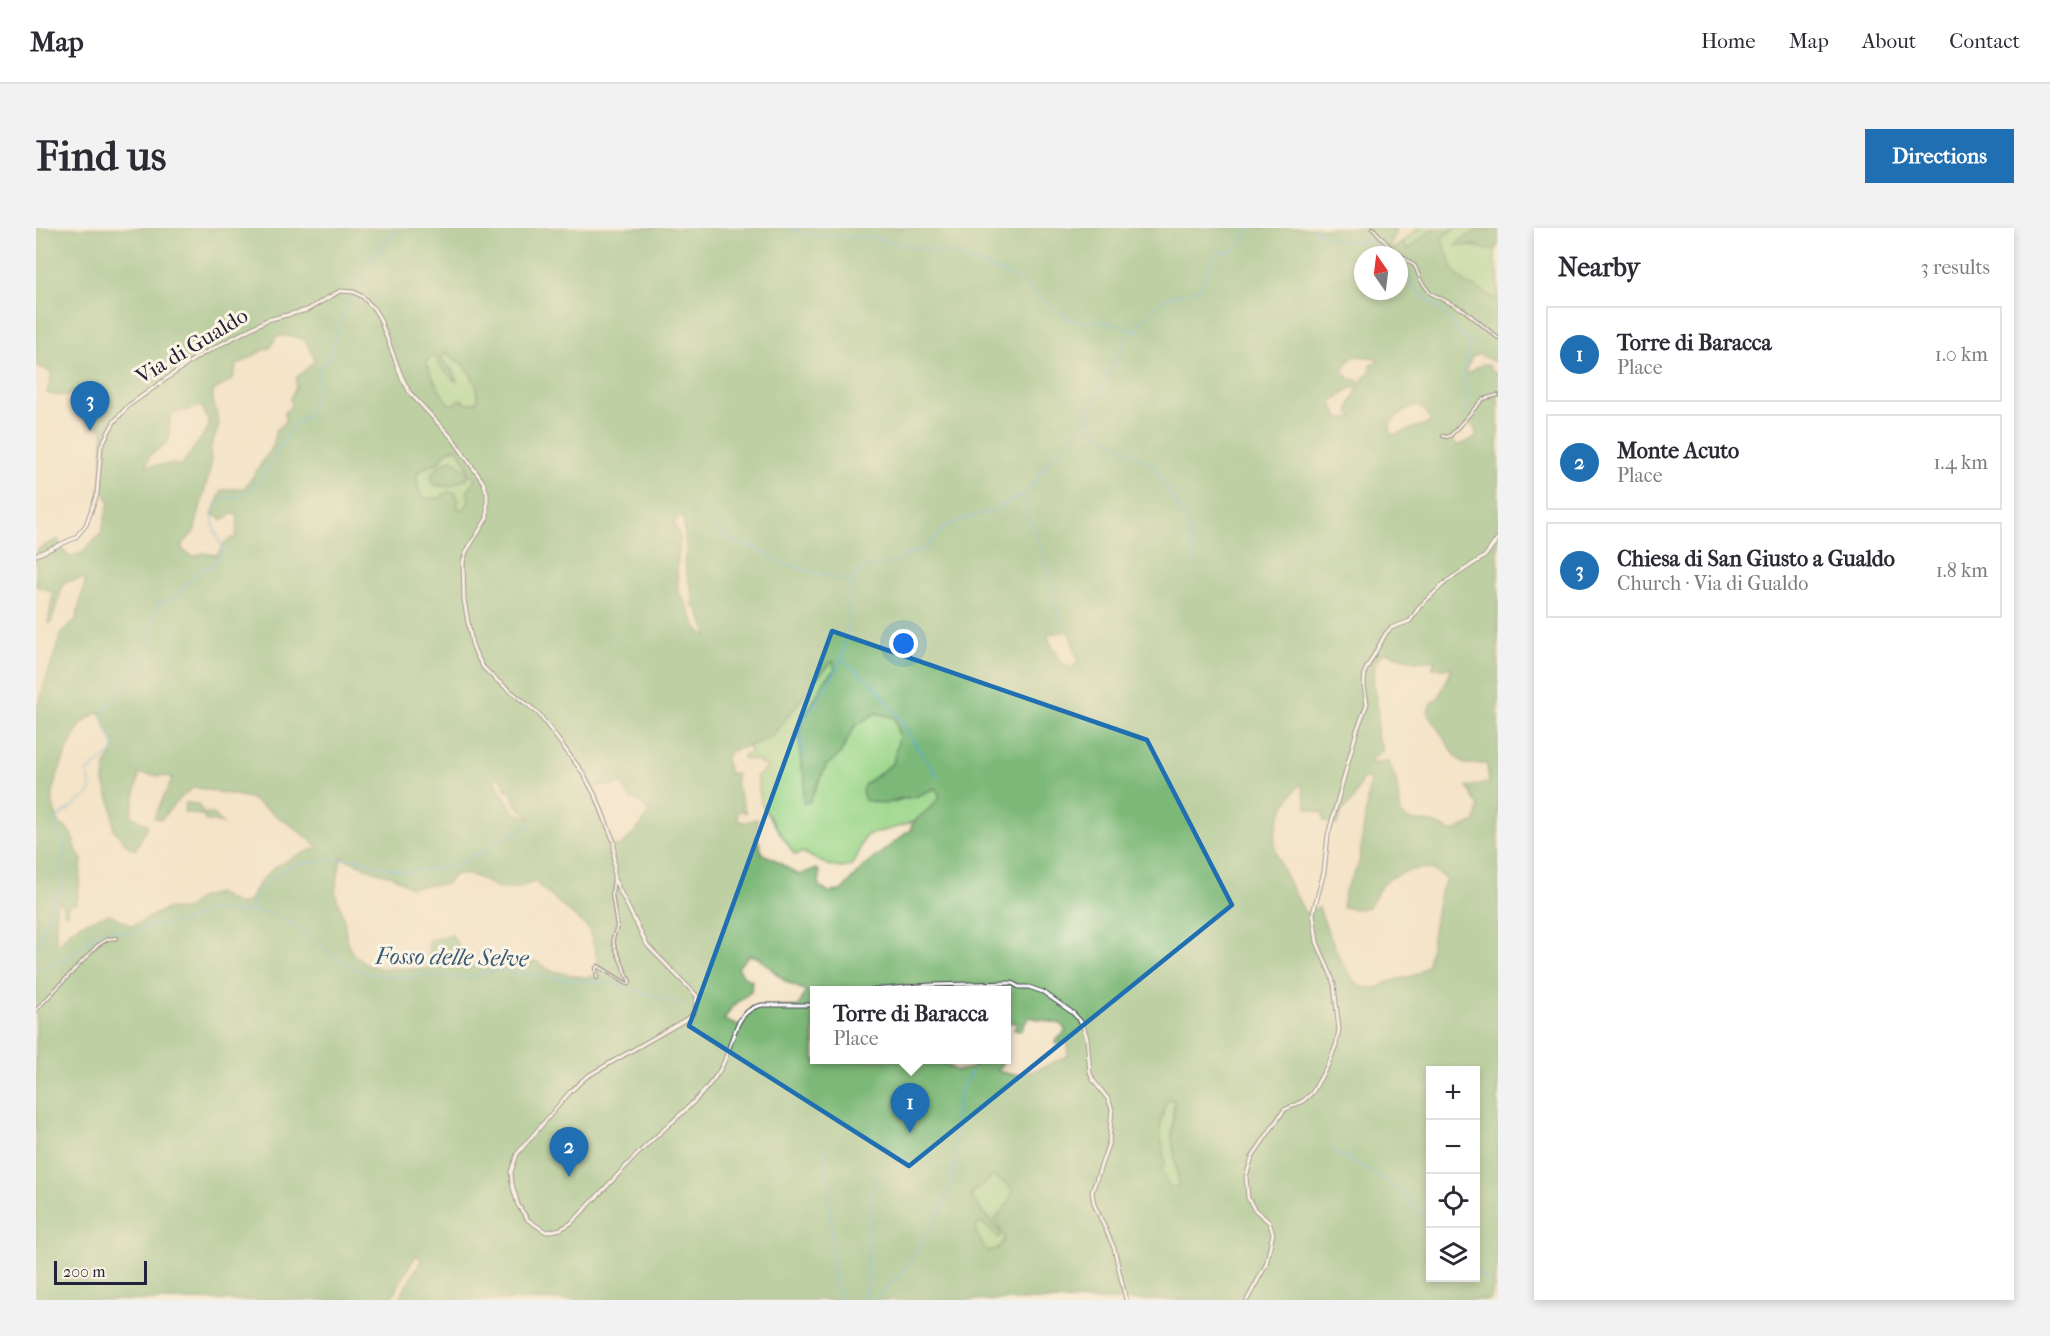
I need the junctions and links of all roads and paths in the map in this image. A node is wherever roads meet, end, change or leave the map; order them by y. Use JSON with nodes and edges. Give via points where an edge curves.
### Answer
{"nodes":[{"id":1,"x":1373,"y":228,"type":"edge"},
{"id":2,"x":1498,"y":338,"type":"edge"},
{"id":3,"x":1498,"y":395,"type":"edge"},
{"id":4,"x":1443,"y":436,"type":"dead end"},
{"id":5,"x":1498,"y":538,"type":"edge"},
{"id":6,"x":36,"y":555,"type":"edge"},
{"id":7,"x":614,"y":879,"type":"junction"},
{"id":8,"x":117,"y":938,"type":"dead end"},
{"id":9,"x":597,"y":978,"type":"dead end"},
{"id":10,"x":919,"y":986,"type":"edge"},
{"id":11,"x":810,"y":1005,"type":"edge"},
{"id":12,"x":36,"y":1010,"type":"edge"},
{"id":13,"x":1126,"y":1300,"type":"edge"},
{"id":14,"x":1247,"y":1300,"type":"edge"}],
"edges":[{"from":1,"to":2,"type":"street","via":[[1415,266],[1430,293],[1464,310]]},
{"from":3,"to":4,"type":"street","via":[[1483,399],[1451,435]]},
{"from":5,"to":14,"type":"street","via":[[1485,556],[1447,580],[1410,621],[1386,633],[1365,671],[1367,704],[1328,835],[1324,872],[1313,913],[1317,942],[1334,985],[1338,1037],[1312,1093],[1284,1110],[1252,1157],[1246,1176],[1248,1198],[1269,1222],[1273,1233],[1266,1264]]},
{"from":6,"to":7,"type":"street","name":"Via di Gualdo","via":[[75,538],[86,525],[97,494],[101,446],[128,406],[197,357],[267,320],[307,310],[336,292],[363,297],[379,317],[410,393],[453,439],[487,493],[487,518],[463,562],[464,600],[476,654],[494,678],[538,713],[583,773],[614,842]]},
{"from":7,"to":9,"type":"street","via":[[612,894],[618,927],[614,945],[630,982],[598,966]]},
{"from":7,"to":11,"type":"street","via":[[647,945],[693,991],[697,1002],[690,1017],[586,1077],[517,1154],[511,1172],[518,1205],[528,1221],[541,1230],[553,1231],[571,1223],[711,1084],[723,1066],[743,1014],[754,1006]]},
{"from":8,"to":12,"type":"street","via":[[98,945]]},
{"from":10,"to":13,"type":"street","via":[[1012,983],[1043,992],[1079,1018],[1087,1038],[1090,1072],[1112,1110],[1109,1142],[1092,1192],[1114,1248]]}]}
